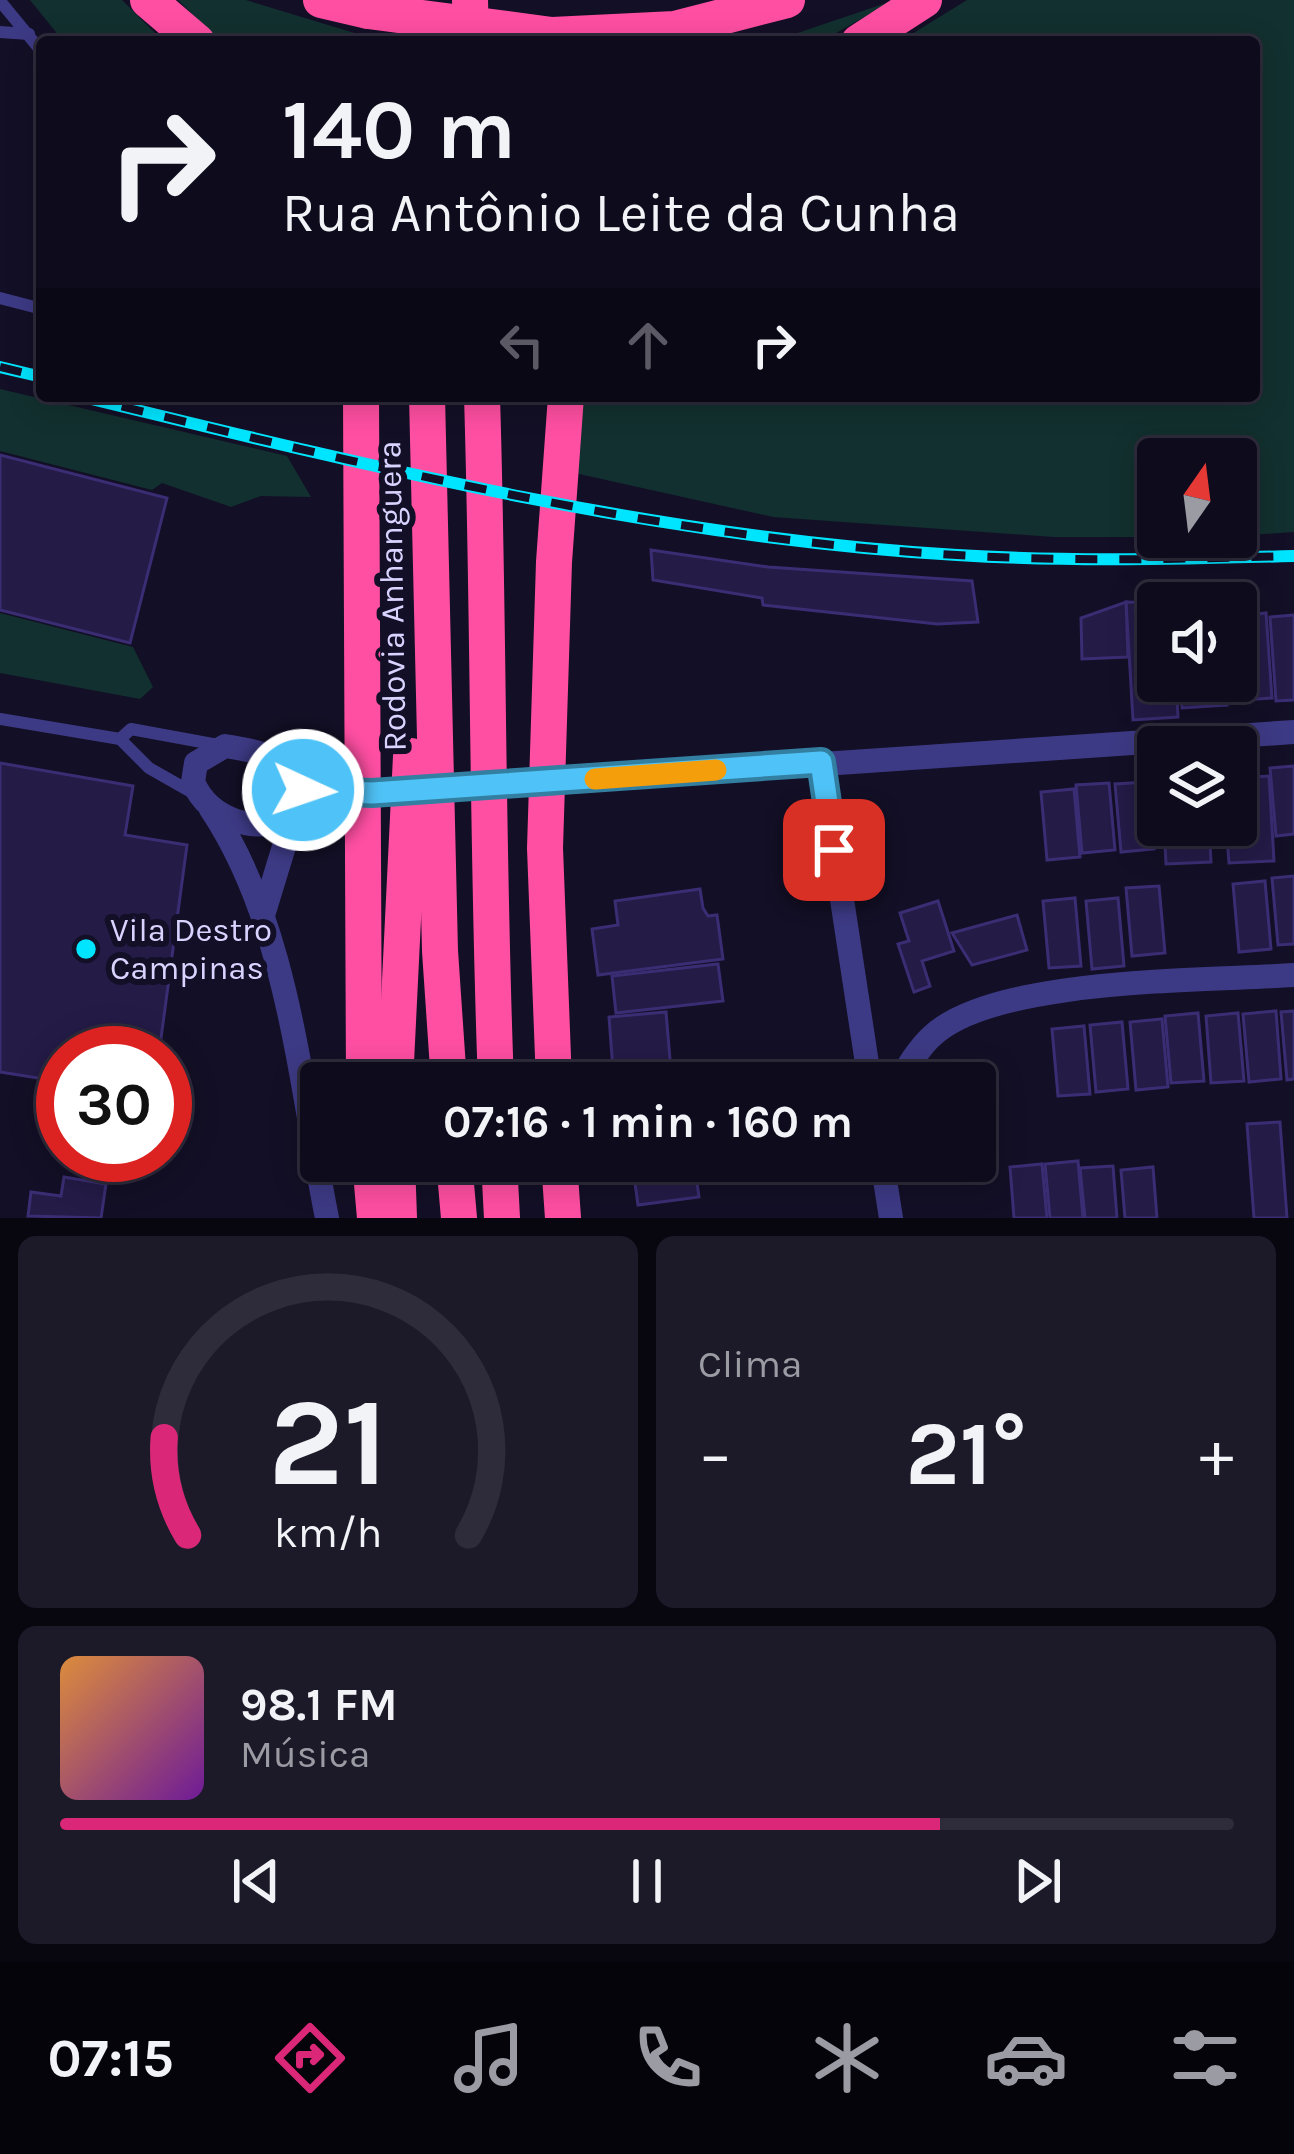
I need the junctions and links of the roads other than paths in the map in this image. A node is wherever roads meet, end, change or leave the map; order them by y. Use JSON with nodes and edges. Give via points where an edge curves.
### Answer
{"nodes":[{"id":1,"x":148,"y":0,"type":"edge"},
{"id":2,"x":321,"y":0,"type":"edge"},
{"id":3,"x":418,"y":0,"type":"edge"},
{"id":4,"x":470,"y":0,"type":"edge"},
{"id":5,"x":787,"y":0,"type":"edge"},
{"id":6,"x":925,"y":0,"type":"edge"},
{"id":7,"x":0,"y":1,"type":"edge"},
{"id":8,"x":0,"y":32,"type":"edge"},
{"id":9,"x":29,"y":34,"type":"junction"},
{"id":10,"x":190,"y":36,"type":"edge"},
{"id":11,"x":421,"y":36,"type":"edge"},
{"id":12,"x":471,"y":36,"type":"edge"},
{"id":13,"x":868,"y":36,"type":"edge"},
{"id":14,"x":36,"y":44,"type":"edge"},
{"id":15,"x":0,"y":298,"type":"edge"},
{"id":16,"x":36,"y":307,"type":"edge"},
{"id":17,"x":361,"y":402,"type":"edge"},
{"id":18,"x":428,"y":402,"type":"edge"},
{"id":19,"x":482,"y":402,"type":"edge"},
{"id":20,"x":506,"y":402,"type":"edge"},
{"id":21,"x":566,"y":402,"type":"edge"},
{"id":22,"x":430,"y":586,"type":"junction"},
{"id":23,"x":489,"y":612,"type":"junction"},
{"id":24,"x":0,"y":718,"type":"edge"},
{"id":25,"x":1294,"y":732,"type":"edge"},
{"id":26,"x":120,"y":739,"type":"junction"},
{"id":27,"x":225,"y":746,"type":"junction"},
{"id":28,"x":821,"y":762,"type":"junction"},
{"id":29,"x":303,"y":790,"type":"junction"},
{"id":30,"x":205,"y":803,"type":"junction"},
{"id":31,"x":293,"y":817,"type":"junction"},
{"id":32,"x":264,"y":912,"type":"junction"},
{"id":33,"x":1294,"y":976,"type":"edge"},
{"id":34,"x":364,"y":1062,"type":"edge"},
{"id":35,"x":396,"y":1062,"type":"edge"},
{"id":36,"x":448,"y":1062,"type":"edge"},
{"id":37,"x":495,"y":1062,"type":"edge"},
{"id":38,"x":553,"y":1062,"type":"edge"},
{"id":39,"x":867,"y":1062,"type":"edge"},
{"id":40,"x":913,"y":1062,"type":"edge"},
{"id":41,"x":372,"y":1182,"type":"edge"},
{"id":42,"x":398,"y":1182,"type":"edge"},
{"id":43,"x":456,"y":1182,"type":"edge"},
{"id":44,"x":500,"y":1182,"type":"edge"},
{"id":45,"x":560,"y":1182,"type":"edge"},
{"id":46,"x":886,"y":1182,"type":"edge"},
{"id":47,"x":328,"y":1218,"type":"edge"},
{"id":48,"x":375,"y":1218,"type":"edge"},
{"id":49,"x":399,"y":1218,"type":"edge"},
{"id":50,"x":459,"y":1218,"type":"edge"},
{"id":51,"x":502,"y":1218,"type":"edge"},
{"id":52,"x":563,"y":1218,"type":"edge"},
{"id":53,"x":890,"y":1218,"type":"edge"}],
"edges":[{"from":1,"to":10,"type":"highway"},
{"from":2,"to":5,"type":"highway","bridge":true,"via":[[553,35],[675,29]]},
{"from":3,"to":11,"type":"highway"},
{"from":4,"to":12,"type":"highway"},
{"from":6,"to":13,"type":"highway"},
{"from":7,"to":9,"type":"lane"},
{"from":8,"to":9,"type":"lane"},
{"from":9,"to":14,"type":"lane"},
{"from":15,"to":16,"type":"lane"},
{"from":17,"to":34,"type":"highway"},
{"from":18,"to":22,"type":"highway","name":"Rodovia Anhanguera"},
{"from":19,"to":23,"type":"highway"},
{"from":20,"to":23,"type":"highway"},
{"from":21,"to":38,"type":"highway","via":[[545,848]]},
{"from":22,"to":35,"type":"highway","via":[[413,694]]},
{"from":22,"to":36,"type":"highway","name":"Rodovia Anhanguera"},
{"from":23,"to":37,"type":"highway"},
{"from":24,"to":26,"type":"lane"},
{"from":25,"to":28,"type":"street"},
{"from":26,"to":27,"type":"lane","via":[[131,729]]},
{"from":26,"to":30,"type":"lane","via":[[148,769]]},
{"from":27,"to":29,"type":"street","via":[[285,764]]},
{"from":27,"to":30,"type":"street","via":[[196,763],[193,782]]},
{"from":28,"to":29,"type":"street","bridge":true,"via":[[329,795]]},
{"from":28,"to":39,"type":"street"},
{"from":29,"to":31,"type":"street"},
{"from":30,"to":31,"type":"street","via":[[256,825]]},
{"from":30,"to":32,"type":"street","via":[[242,855]]},
{"from":31,"to":32,"type":"street"},
{"from":32,"to":47,"type":"street"},
{"from":33,"to":40,"type":"street","via":[[1041,993],[972,1013],[932,1036]]},
{"from":41,"to":48,"type":"highway"},
{"from":42,"to":49,"type":"highway"},
{"from":43,"to":50,"type":"highway"},
{"from":44,"to":51,"type":"highway"},
{"from":45,"to":52,"type":"highway"},
{"from":46,"to":53,"type":"street"}]}
